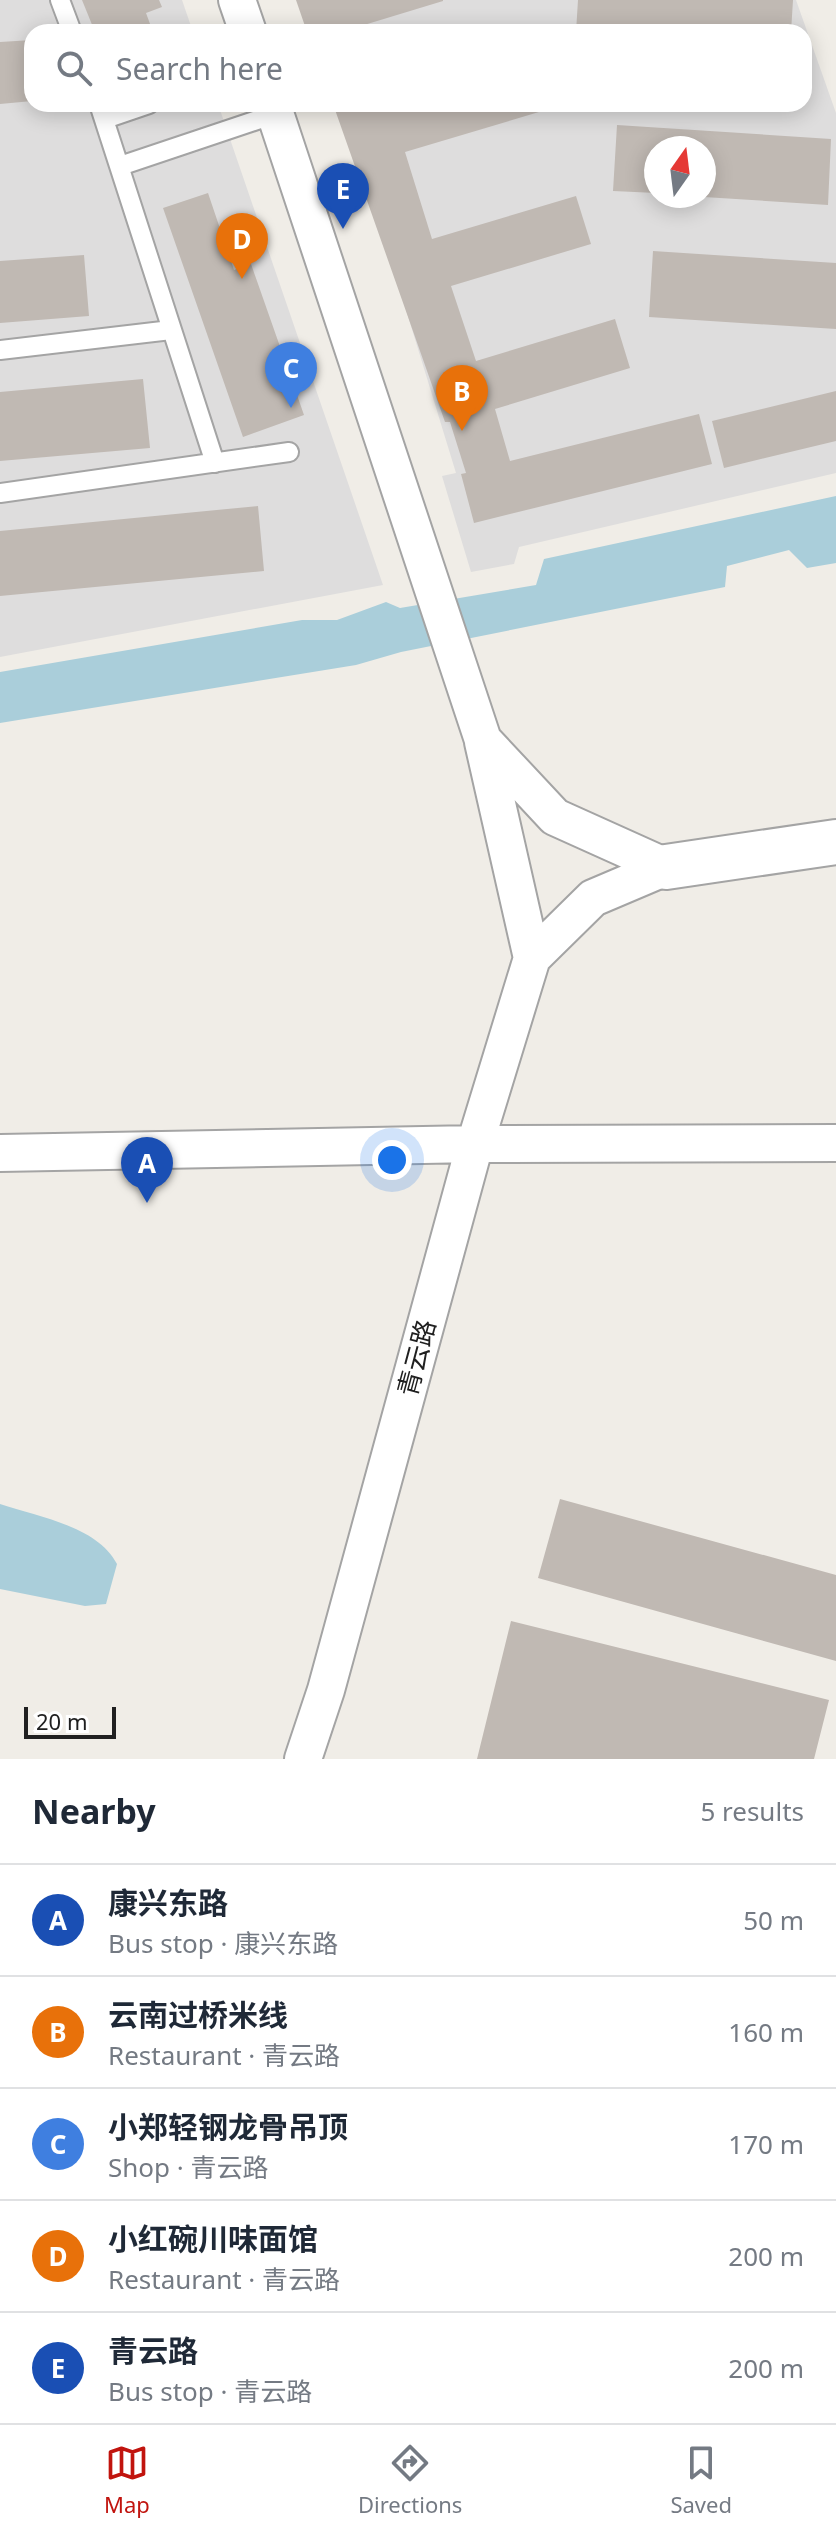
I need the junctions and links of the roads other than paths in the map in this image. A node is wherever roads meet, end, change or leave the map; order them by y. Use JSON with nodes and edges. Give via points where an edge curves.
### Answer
{"nodes":[{"id":1,"x":60,"y":0,"type":"edge"},
{"id":2,"x":237,"y":0,"type":"edge"},
{"id":3,"x":69,"y":24,"type":"edge"},
{"id":4,"x":245,"y":24,"type":"edge"},
{"id":5,"x":102,"y":112,"type":"edge"},
{"id":6,"x":266,"y":112,"type":"edge"},
{"id":7,"x":275,"y":112,"type":"edge"},
{"id":8,"x":120,"y":166,"type":"junction"},
{"id":9,"x":171,"y":330,"type":"junction"},
{"id":10,"x":0,"y":350,"type":"edge"},
{"id":11,"x":289,"y":452,"type":"dead end"},
{"id":12,"x":215,"y":463,"type":"junction"},
{"id":13,"x":0,"y":493,"type":"edge"},
{"id":14,"x":483,"y":740,"type":"junction"},
{"id":15,"x":836,"y":842,"type":"edge"},
{"id":16,"x":666,"y":867,"type":"junction"},
{"id":17,"x":532,"y":958,"type":"junction"},
{"id":18,"x":836,"y":1143,"type":"edge"},
{"id":19,"x":475,"y":1144,"type":"junction"},
{"id":20,"x":0,"y":1153,"type":"edge"},
{"id":21,"x":303,"y":1759,"type":"edge"}],
"edges":[{"from":1,"to":3,"type":"lane"},
{"from":2,"to":4,"type":"street"},
{"from":5,"to":8,"type":"lane"},
{"from":6,"to":8,"type":"lane"},
{"from":7,"to":14,"type":"street","name":"青云路"},
{"from":8,"to":9,"type":"lane"},
{"from":9,"to":10,"type":"lane"},
{"from":9,"to":12,"type":"lane"},
{"from":11,"to":12,"type":"lane"},
{"from":12,"to":13,"type":"lane"},
{"from":14,"to":16,"type":"street","name":"青云路","via":[[555,817]]},
{"from":14,"to":17,"type":"street","name":"青云路"},
{"from":15,"to":16,"type":"street"},
{"from":16,"to":17,"type":"street","name":"青云路","via":[[593,898]]},
{"from":17,"to":19,"type":"street","name":"青云路"},
{"from":18,"to":19,"type":"street"},
{"from":19,"to":20,"type":"street"},
{"from":19,"to":21,"type":"street","name":"青云路"}]}
